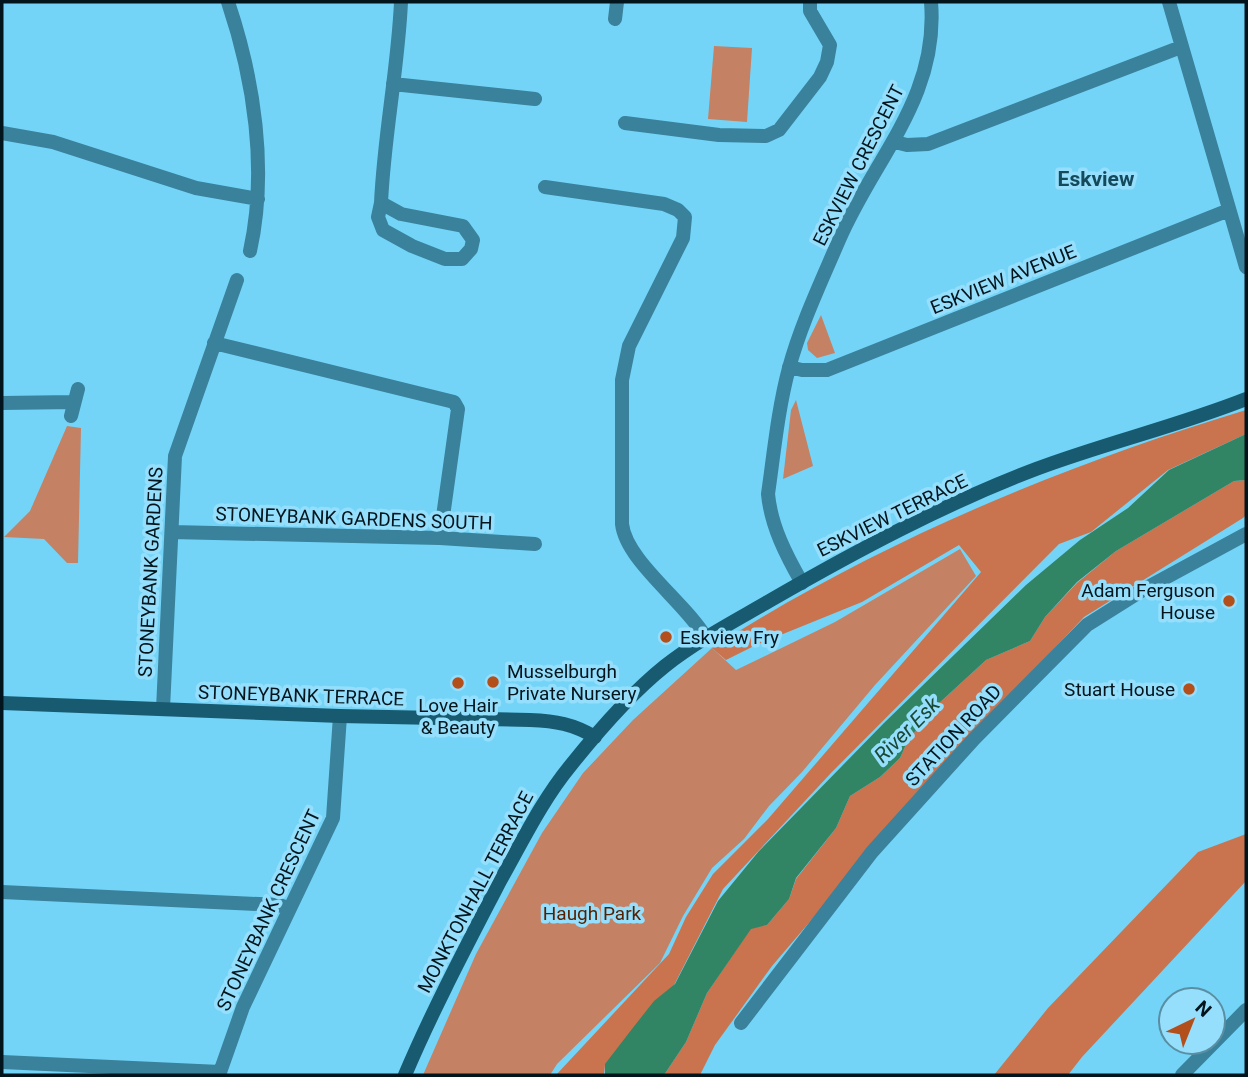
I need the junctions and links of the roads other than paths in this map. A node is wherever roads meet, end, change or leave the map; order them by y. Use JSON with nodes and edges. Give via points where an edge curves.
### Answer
{"nodes":[{"id":1,"x":401,"y":2,"type":"edge"},
{"id":2,"x":617,"y":2,"type":"edge"},
{"id":3,"x":810,"y":2,"type":"edge"},
{"id":4,"x":931,"y":2,"type":"edge"},
{"id":5,"x":1169,"y":2,"type":"edge"},
{"id":6,"x":232,"y":3,"type":"edge"},
{"id":7,"x":615,"y":19,"type":"dead end"},
{"id":8,"x":1181,"y":47,"type":"junction"},
{"id":9,"x":393,"y":84,"type":"junction"},
{"id":10,"x":535,"y":99,"type":"dead end"},
{"id":11,"x":625,"y":123,"type":"dead end"},
{"id":12,"x":2,"y":133,"type":"edge"},
{"id":13,"x":895,"y":142,"type":"junction"},
{"id":14,"x":545,"y":187,"type":"dead end"},
{"id":15,"x":258,"y":199,"type":"junction"},
{"id":16,"x":381,"y":203,"type":"junction"},
{"id":17,"x":1229,"y":210,"type":"junction"},
{"id":18,"x":250,"y":251,"type":"dead end"},
{"id":19,"x":1246,"y":267,"type":"edge"},
{"id":20,"x":237,"y":280,"type":"dead end"},
{"id":21,"x":214,"y":343,"type":"junction"},
{"id":22,"x":789,"y":366,"type":"junction"},
{"id":23,"x":1246,"y":399,"type":"edge"},
{"id":24,"x":74,"y":402,"type":"dead end"},
{"id":25,"x":2,"y":403,"type":"edge"},
{"id":26,"x":2,"y":409,"type":"edge"},
{"id":27,"x":172,"y":532,"type":"junction"},
{"id":28,"x":1246,"y":534,"type":"edge"},
{"id":29,"x":440,"y":538,"type":"junction"},
{"id":30,"x":535,"y":544,"type":"dead end"},
{"id":31,"x":802,"y":583,"type":"junction"},
{"id":32,"x":706,"y":638,"type":"junction"},
{"id":33,"x":2,"y":703,"type":"edge"},
{"id":34,"x":163,"y":709,"type":"junction"},
{"id":35,"x":341,"y":716,"type":"junction"},
{"id":36,"x":595,"y":737,"type":"junction"},
{"id":37,"x":2,"y":892,"type":"edge"},
{"id":38,"x":288,"y":908,"type":"junction"},
{"id":39,"x":1246,"y":1010,"type":"edge"},
{"id":40,"x":741,"y":1023,"type":"dead end"},
{"id":41,"x":2,"y":1062,"type":"edge"},
{"id":42,"x":219,"y":1074,"type":"edge"},
{"id":43,"x":405,"y":1075,"type":"edge"},
{"id":44,"x":1182,"y":1075,"type":"edge"}],
"edges":[{"from":1,"to":9,"type":"street"},
{"from":2,"to":7,"type":"street"},
{"from":3,"to":11,"type":"street","via":[[810,11],[830,45],[827,62],[820,78],[779,130],[766,136],[719,135]]},
{"from":4,"to":13,"type":"street","name":"ESKVIEW CRESCENT","via":[[925,75]]},
{"from":5,"to":8,"type":"street"},
{"from":6,"to":15,"type":"street","via":[[251,99]]},
{"from":8,"to":13,"type":"street","via":[[928,144]]},
{"from":8,"to":17,"type":"street"},
{"from":9,"to":10,"type":"street"},
{"from":9,"to":16,"type":"street"},
{"from":12,"to":15,"type":"street","via":[[53,142],[196,188]]},
{"from":13,"to":22,"type":"street","name":"ESKVIEW CRESCENT","via":[[841,236]]},
{"from":14,"to":32,"type":"street","via":[[664,204],[685,217],[683,238],[629,346],[622,380],[622,524],[632,551]]},
{"from":15,"to":18,"type":"street"},
{"from":16,"to":16,"type":"street","via":[[378,218],[383,230],[412,246],[444,259],[462,259],[471,249],[473,240],[463,226],[401,214]]},
{"from":17,"to":19,"type":"street"},
{"from":17,"to":22,"type":"street","name":"ESKVIEW AVENUE","via":[[827,370]]},
{"from":20,"to":21,"type":"street","name":"STONEYBANK GARDENS"},
{"from":21,"to":27,"type":"street","name":"STONEYBANK GARDENS","via":[[175,456]]},
{"from":21,"to":29,"type":"street","via":[[454,402],[458,410]]},
{"from":22,"to":31,"type":"street","name":"ESKVIEW CRESCENT","via":[[768,494],[777,533]]},
{"from":23,"to":31,"type":"main road","name":"ESKVIEW TERRACE","via":[[1035,470],[922,520]]},
{"from":24,"to":25,"type":"street"},
{"from":25,"to":26,"type":"street"},
{"from":27,"to":29,"type":"street","name":"STONEYBANK GARDENS SOUTH"},
{"from":27,"to":34,"type":"street","name":"STONEYBANK GARDENS"},
{"from":28,"to":40,"type":"street","name":"STATION ROAD","via":[[1087,625],[974,739],[872,852]]},
{"from":29,"to":30,"type":"street","name":"STONEYBANK GARDENS SOUTH"},
{"from":31,"to":32,"type":"main road","name":"ESKVIEW TERRACE"},
{"from":32,"to":36,"type":"main road","name":"ESKVIEW TERRACE","via":[[666,665]]},
{"from":33,"to":34,"type":"main road","name":"STONEYBANK TERRACE"},
{"from":34,"to":35,"type":"main road","name":"STONEYBANK TERRACE"},
{"from":35,"to":36,"type":"main road","name":"STONEYBANK TERRACE","via":[[561,722]]},
{"from":35,"to":38,"type":"street","name":"STONEYBANK CRESCENT","via":[[333,818]]},
{"from":36,"to":43,"type":"main road","name":"MONKTONHALL TERRACE","via":[[532,821],[460,957]]},
{"from":37,"to":38,"type":"street"},
{"from":38,"to":42,"type":"street","name":"STONEYBANK CRESCENT","via":[[243,1007]]},
{"from":39,"to":44,"type":"street"},
{"from":41,"to":42,"type":"street"}]}
